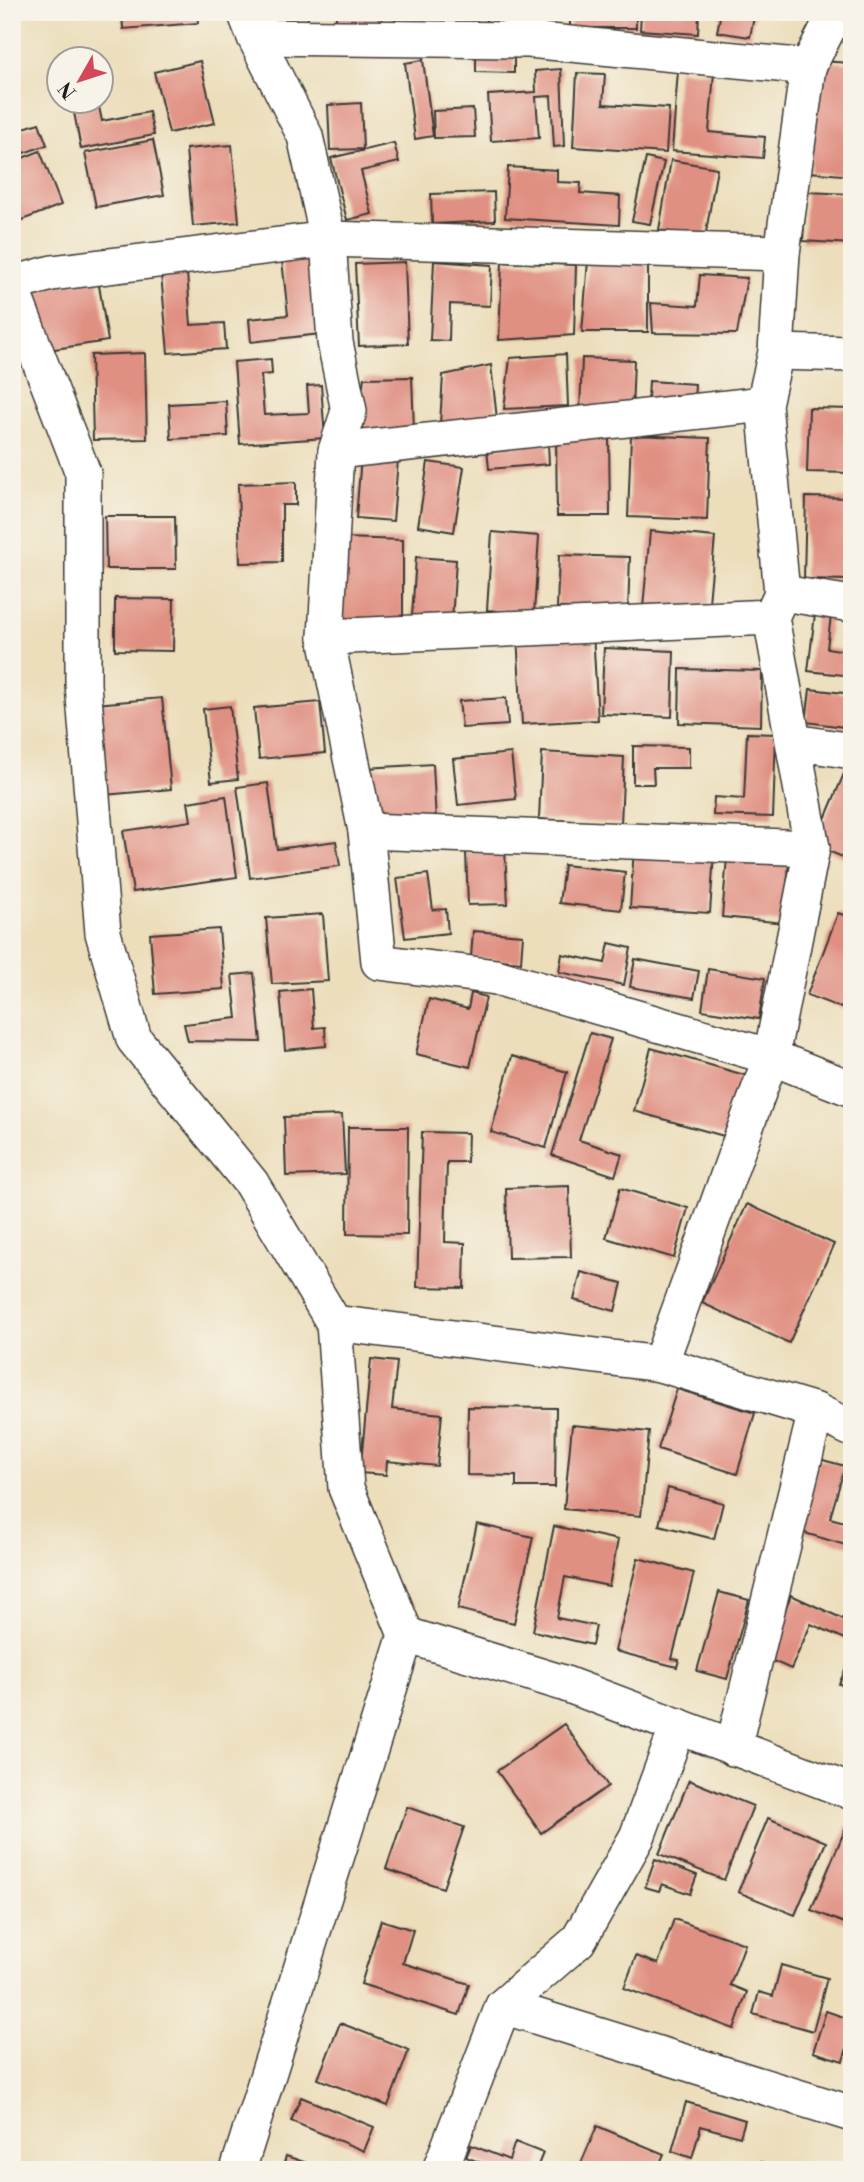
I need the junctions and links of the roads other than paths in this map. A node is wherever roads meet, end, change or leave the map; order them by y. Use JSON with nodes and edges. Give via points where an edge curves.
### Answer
{"nodes":[{"id":1,"x":839,"y":18,"type":"edge"},
{"id":2,"x":250,"y":24,"type":"edge"},
{"id":3,"x":808,"y":67,"type":"junction"},
{"id":4,"x":328,"y":239,"type":"junction"},
{"id":5,"x":782,"y":253,"type":"junction"},
{"id":6,"x":12,"y":284,"type":"edge"},
{"id":7,"x":12,"y":290,"type":"edge"},
{"id":8,"x":776,"y":352,"type":"junction"},
{"id":9,"x":852,"y":354,"type":"edge"},
{"id":10,"x":764,"y":404,"type":"junction"},
{"id":11,"x":336,"y":451,"type":"junction"},
{"id":12,"x":852,"y":604,"type":"edge"},
{"id":13,"x":776,"y":605,"type":"junction"},
{"id":14,"x":326,"y":637,"type":"junction"},
{"id":15,"x":794,"y":742,"type":"junction"},
{"id":16,"x":852,"y":751,"type":"edge"},
{"id":17,"x":366,"y":831,"type":"junction"},
{"id":18,"x":812,"y":848,"type":"junction"},
{"id":19,"x":771,"y":1057,"type":"junction"},
{"id":20,"x":852,"y":1089,"type":"edge"},
{"id":21,"x":334,"y":1323,"type":"junction"},
{"id":22,"x":660,"y":1364,"type":"junction"},
{"id":23,"x":816,"y":1411,"type":"junction"},
{"id":24,"x":852,"y":1429,"type":"edge"},
{"id":25,"x":406,"y":1635,"type":"junction"},
{"id":26,"x":678,"y":1726,"type":"junction"},
{"id":27,"x":733,"y":1748,"type":"junction"},
{"id":28,"x":852,"y":1792,"type":"edge"},
{"id":29,"x":503,"y":2006,"type":"junction"},
{"id":30,"x":852,"y":2114,"type":"edge"},
{"id":31,"x":238,"y":2170,"type":"edge"},
{"id":32,"x":440,"y":2170,"type":"edge"}],
"edges":[{"from":1,"to":3,"type":"street"},
{"from":2,"to":3,"type":"street","via":[[529,40]]},
{"from":2,"to":4,"type":"street","via":[[305,136]]},
{"from":3,"to":5,"type":"street"},
{"from":4,"to":5,"type":"street"},
{"from":4,"to":6,"type":"street","via":[[52,273]]},
{"from":4,"to":11,"type":"street","via":[[335,342],[349,411]]},
{"from":5,"to":8,"type":"street"},
{"from":7,"to":21,"type":"street","via":[[83,473],[83,684],[103,933],[134,1039],[251,1183]]},
{"from":8,"to":9,"type":"street"},
{"from":8,"to":10,"type":"street"},
{"from":10,"to":11,"type":"street"},
{"from":10,"to":13,"type":"street"},
{"from":11,"to":14,"type":"street"},
{"from":12,"to":13,"type":"street"},
{"from":13,"to":14,"type":"street"},
{"from":13,"to":15,"type":"street"},
{"from":14,"to":17,"type":"street"},
{"from":15,"to":16,"type":"street"},
{"from":15,"to":18,"type":"street"},
{"from":17,"to":18,"type":"street"},
{"from":17,"to":19,"type":"street","via":[[379,962],[496,977]]},
{"from":18,"to":19,"type":"street"},
{"from":19,"to":20,"type":"street"},
{"from":19,"to":22,"type":"street"},
{"from":21,"to":22,"type":"street"},
{"from":21,"to":25,"type":"street","via":[[346,1488]]},
{"from":22,"to":23,"type":"street"},
{"from":23,"to":24,"type":"street"},
{"from":23,"to":27,"type":"street"},
{"from":25,"to":26,"type":"street","via":[[563,1683]]},
{"from":25,"to":31,"type":"street"},
{"from":26,"to":27,"type":"street"},
{"from":26,"to":29,"type":"street","via":[[637,1837],[578,1941]]},
{"from":27,"to":28,"type":"street"},
{"from":29,"to":30,"type":"street"},
{"from":29,"to":32,"type":"street"}]}
